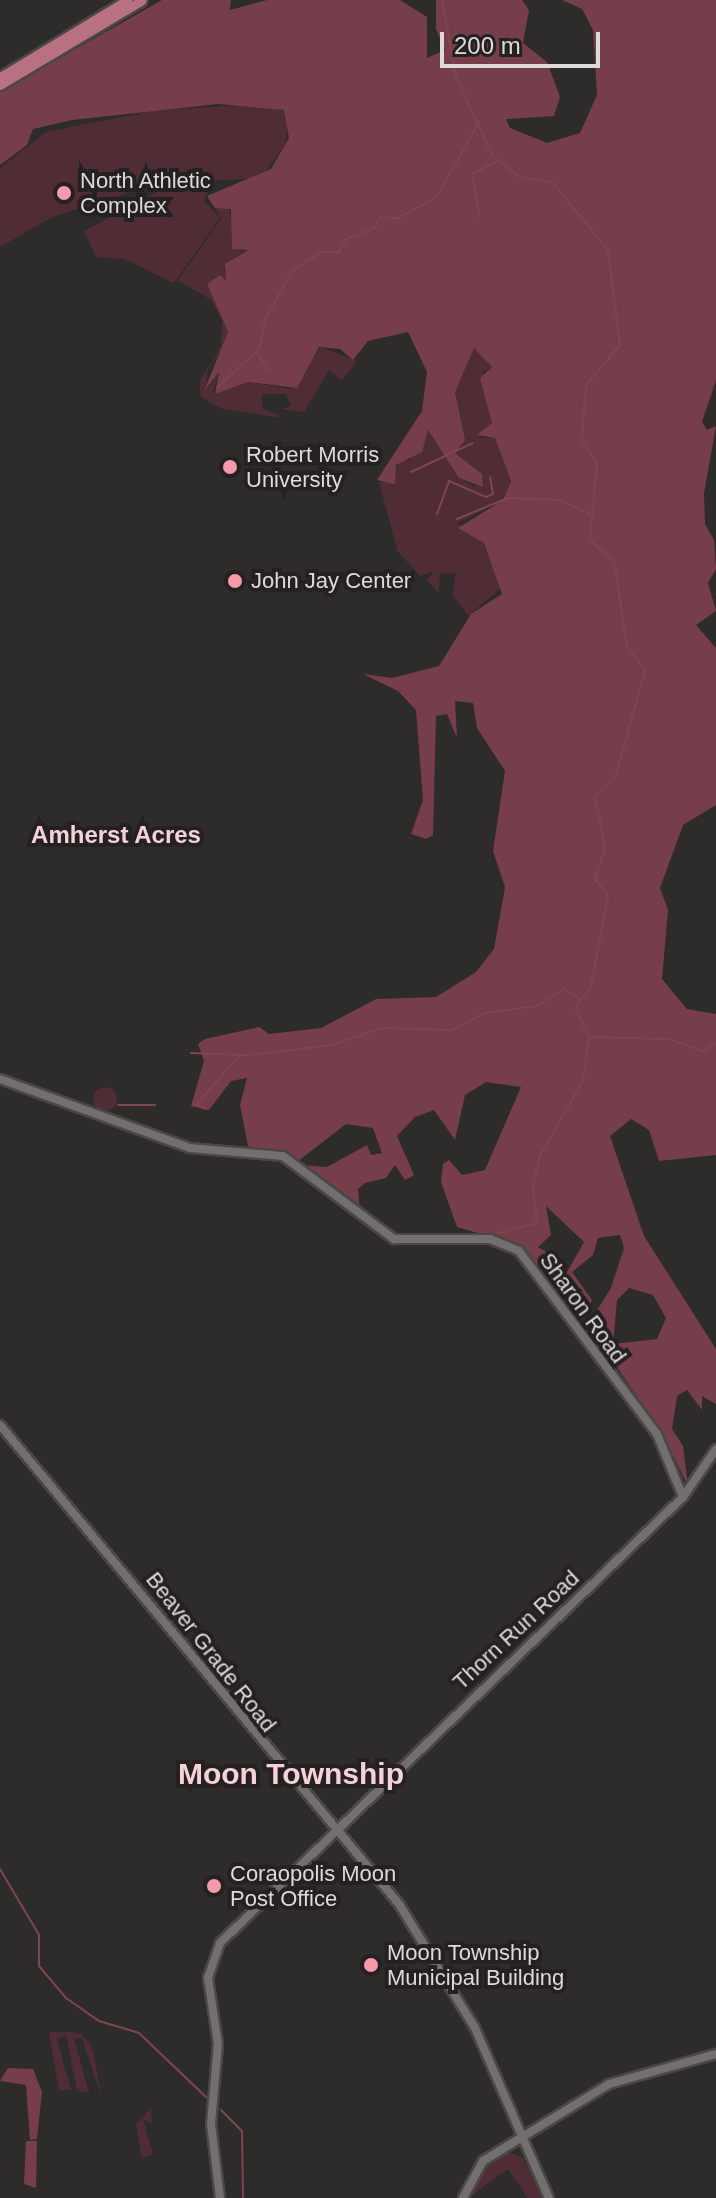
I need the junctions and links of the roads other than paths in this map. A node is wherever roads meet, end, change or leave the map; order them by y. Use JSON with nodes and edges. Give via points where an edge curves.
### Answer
{"nodes":[{"id":1,"x":128,"y":0,"type":"edge"},
{"id":2,"x":142,"y":0,"type":"edge"},
{"id":3,"x":0,"y":77,"type":"edge"},
{"id":4,"x":0,"y":85,"type":"edge"},
{"id":5,"x":0,"y":1079,"type":"edge"},
{"id":6,"x":0,"y":1425,"type":"edge"},
{"id":7,"x":716,"y":1449,"type":"edge"},
{"id":8,"x":683,"y":1497,"type":"junction"},
{"id":9,"x":334,"y":1833,"type":"junction"},
{"id":10,"x":716,"y":2054,"type":"edge"},
{"id":11,"x":520,"y":2138,"type":"junction"},
{"id":12,"x":220,"y":2198,"type":"edge"},
{"id":13,"x":463,"y":2198,"type":"edge"},
{"id":14,"x":549,"y":2198,"type":"edge"}],
"edges":[{"from":1,"to":3,"type":"main road"},
{"from":2,"to":4,"type":"main road"},
{"from":5,"to":8,"type":"street","name":"Sharon Road","via":[[190,1148],[283,1156],[394,1239],[490,1239],[519,1251],[657,1434]]},
{"from":6,"to":9,"type":"street","name":"Beaver Grade Road"},
{"from":7,"to":8,"type":"street","name":"Thorn Run Road"},
{"from":8,"to":9,"type":"street","name":"Thorn Run Road"},
{"from":9,"to":11,"type":"street","name":"Beaver Grade Road","via":[[399,1904],[460,2001]]},
{"from":9,"to":12,"type":"street","name":"Thorn Run Road","via":[[229,1932],[210,1963]]},
{"from":10,"to":11,"type":"street","via":[[625,2076]]},
{"from":11,"to":13,"type":"street","via":[[478,2166]]},
{"from":11,"to":14,"type":"street","name":"Beaver Grade Road"}]}
